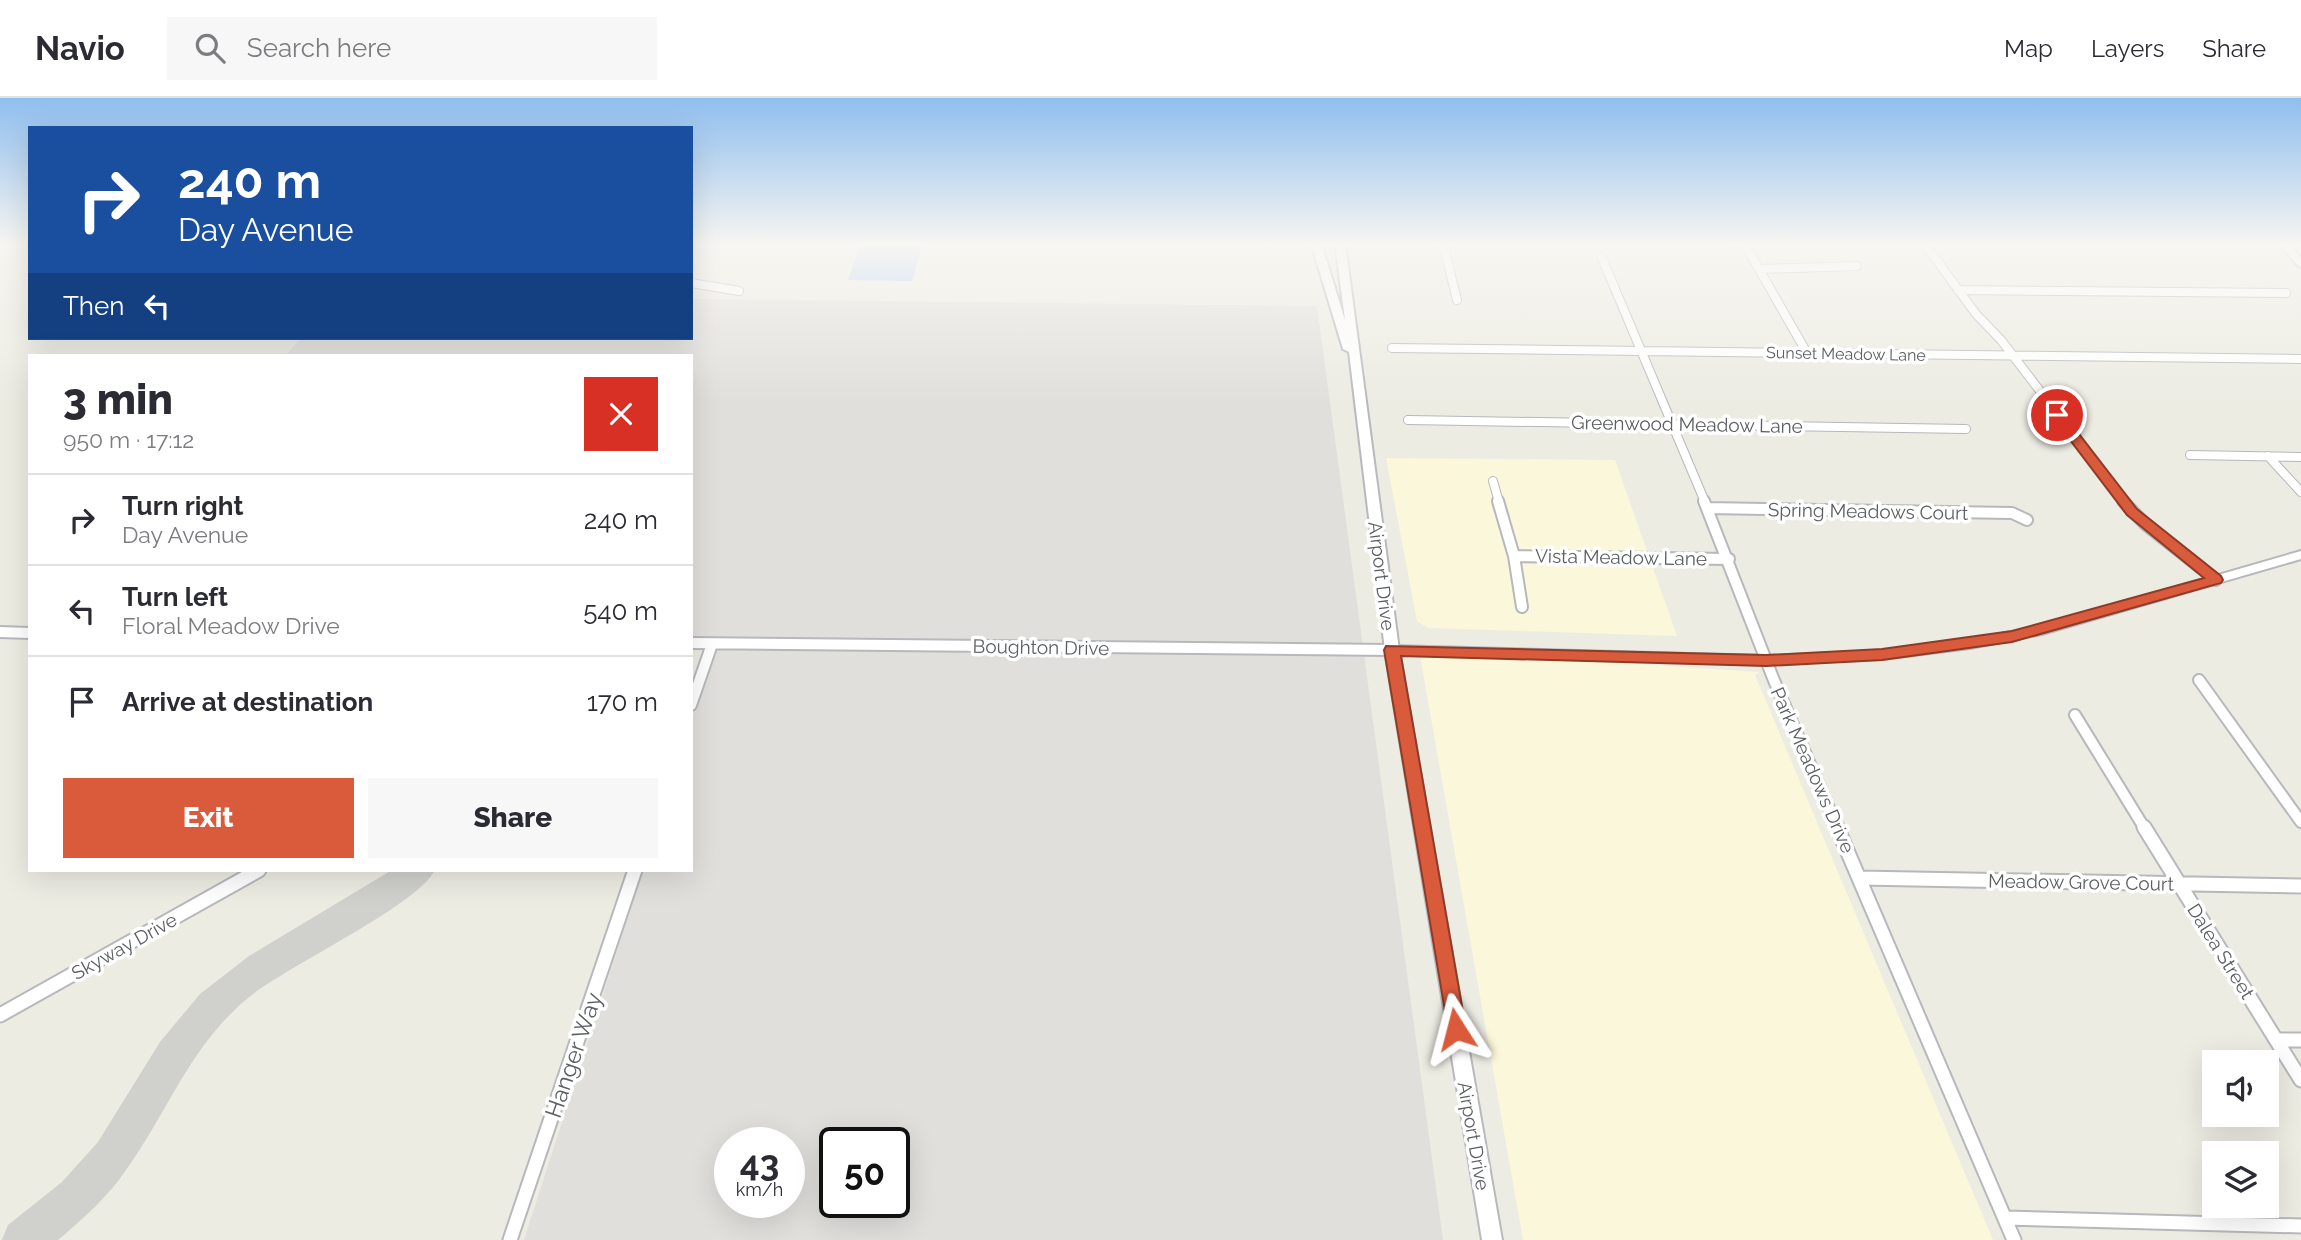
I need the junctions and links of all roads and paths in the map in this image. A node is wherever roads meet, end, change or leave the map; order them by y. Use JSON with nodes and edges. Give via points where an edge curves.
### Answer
{"nodes":[{"id":1,"x":1331,"y":296,"type":"edge"},
{"id":2,"x":1347,"y":296,"type":"edge"},
{"id":3,"x":1456,"y":296,"type":"edge"},
{"id":4,"x":1619,"y":296,"type":"edge"},
{"id":5,"x":1775,"y":296,"type":"edge"},
{"id":6,"x":1963,"y":296,"type":"edge"},
{"id":7,"x":1457,"y":300,"type":"dead end"},
{"id":8,"x":1392,"y":348,"type":"dead end"},
{"id":9,"x":1643,"y":351,"type":"junction"},
{"id":10,"x":1807,"y":353,"type":"junction"},
{"id":11,"x":2013,"y":356,"type":"junction"},
{"id":12,"x":2301,"y":359,"type":"edge"},
{"id":13,"x":1356,"y":367,"type":"junction"},
{"id":14,"x":1408,"y":420,"type":"dead end"},
{"id":15,"x":1672,"y":424,"type":"junction"},
{"id":16,"x":1966,"y":429,"type":"dead end"},
{"id":17,"x":2190,"y":455,"type":"dead end"},
{"id":18,"x":2268,"y":456,"type":"junction"},
{"id":19,"x":2301,"y":457,"type":"edge"},
{"id":20,"x":1493,"y":481,"type":"dead end"},
{"id":21,"x":2301,"y":492,"type":"edge"},
{"id":22,"x":1707,"y":508,"type":"junction"},
{"id":23,"x":2026,"y":520,"type":"dead end"},
{"id":24,"x":2301,"y":555,"type":"edge"},
{"id":25,"x":1514,"y":556,"type":"junction"},
{"id":26,"x":1729,"y":559,"type":"junction"},
{"id":27,"x":2216,"y":580,"type":"junction"},
{"id":28,"x":1522,"y":607,"type":"dead end"},
{"id":29,"x":0,"y":632,"type":"edge"},
{"id":30,"x":28,"y":633,"type":"edge"},
{"id":31,"x":693,"y":643,"type":"edge"},
{"id":32,"x":712,"y":643,"type":"junction"},
{"id":33,"x":1392,"y":650,"type":"junction"},
{"id":34,"x":1766,"y":660,"type":"junction"},
{"id":35,"x":2199,"y":680,"type":"dead end"},
{"id":36,"x":693,"y":699,"type":"edge"},
{"id":37,"x":2075,"y":715,"type":"dead end"},
{"id":38,"x":2301,"y":822,"type":"edge"},
{"id":39,"x":634,"y":872,"type":"edge"},
{"id":40,"x":253,"y":873,"type":"edge"},
{"id":41,"x":1860,"y":878,"type":"junction"},
{"id":42,"x":2180,"y":884,"type":"junction"},
{"id":43,"x":2301,"y":886,"type":"edge"},
{"id":44,"x":0,"y":1015,"type":"edge"},
{"id":45,"x":2276,"y":1040,"type":"junction"},
{"id":46,"x":2301,"y":1040,"type":"edge"},
{"id":47,"x":2301,"y":1080,"type":"edge"},
{"id":48,"x":2005,"y":1218,"type":"junction"},
{"id":49,"x":2301,"y":1226,"type":"edge"},
{"id":50,"x":510,"y":1240,"type":"edge"},
{"id":51,"x":1492,"y":1240,"type":"edge"},
{"id":52,"x":2014,"y":1240,"type":"edge"}],
"edges":[{"from":1,"to":13,"type":"main road","name":"Airport Drive"},
{"from":2,"to":13,"type":"main road","name":"Airport Drive"},
{"from":3,"to":7,"type":"street"},
{"from":4,"to":9,"type":"street","name":"Park Meadows Drive"},
{"from":5,"to":10,"type":"street"},
{"from":6,"to":11,"type":"street"},
{"from":8,"to":9,"type":"street","name":"Sunset Meadow Lane"},
{"from":9,"to":10,"type":"street","name":"Sunset Meadow Lane"},
{"from":9,"to":15,"type":"street","name":"Park Meadows Drive"},
{"from":10,"to":11,"type":"street","name":"Sunset Meadow Lane"},
{"from":11,"to":12,"type":"street","name":"Sunset Meadow Lane"},
{"from":11,"to":27,"type":"street","via":[[2132,512]]},
{"from":13,"to":33,"type":"main road","name":"Airport Drive"},
{"from":14,"to":15,"type":"street","name":"Greenwood Meadow Lane"},
{"from":15,"to":16,"type":"street","name":"Greenwood Meadow Lane"},
{"from":15,"to":22,"type":"street","name":"Park Meadows Drive"},
{"from":17,"to":18,"type":"street"},
{"from":18,"to":19,"type":"street"},
{"from":18,"to":21,"type":"street"},
{"from":20,"to":25,"type":"street"},
{"from":22,"to":23,"type":"street","name":"Spring Meadows Court","via":[[2012,513]]},
{"from":22,"to":26,"type":"street","name":"Park Meadows Drive"},
{"from":24,"to":27,"type":"street"},
{"from":25,"to":26,"type":"street","name":"Vista Meadow Lane"},
{"from":25,"to":28,"type":"street"},
{"from":26,"to":34,"type":"street","name":"Park Meadows Drive"},
{"from":27,"to":34,"type":"street","via":[[2051,628],[1970,645],[1882,655]]},
{"from":29,"to":30,"type":"street"},
{"from":31,"to":32,"type":"street","name":"Boughton Drive"},
{"from":32,"to":33,"type":"street","name":"Boughton Drive"},
{"from":32,"to":36,"type":"street"},
{"from":33,"to":34,"type":"street"},
{"from":33,"to":51,"type":"main road","name":"Airport Drive"},
{"from":34,"to":41,"type":"street","name":"Park Meadows Drive"},
{"from":35,"to":38,"type":"street"},
{"from":37,"to":42,"type":"street","name":"Dalea Street"},
{"from":39,"to":50,"type":"street","name":"Hanger Way"},
{"from":40,"to":44,"type":"street","name":"Skyway Drive"},
{"from":41,"to":42,"type":"street","name":"Meadow Grove Court"},
{"from":41,"to":48,"type":"street","name":"Park Meadows Drive"},
{"from":42,"to":43,"type":"street","name":"Meadow Grove Court"},
{"from":42,"to":45,"type":"street","name":"Dalea Street"},
{"from":45,"to":46,"type":"street"},
{"from":45,"to":47,"type":"street","name":"Dalea Street"},
{"from":48,"to":49,"type":"street"},
{"from":48,"to":52,"type":"street","name":"Park Meadows Drive"}]}
